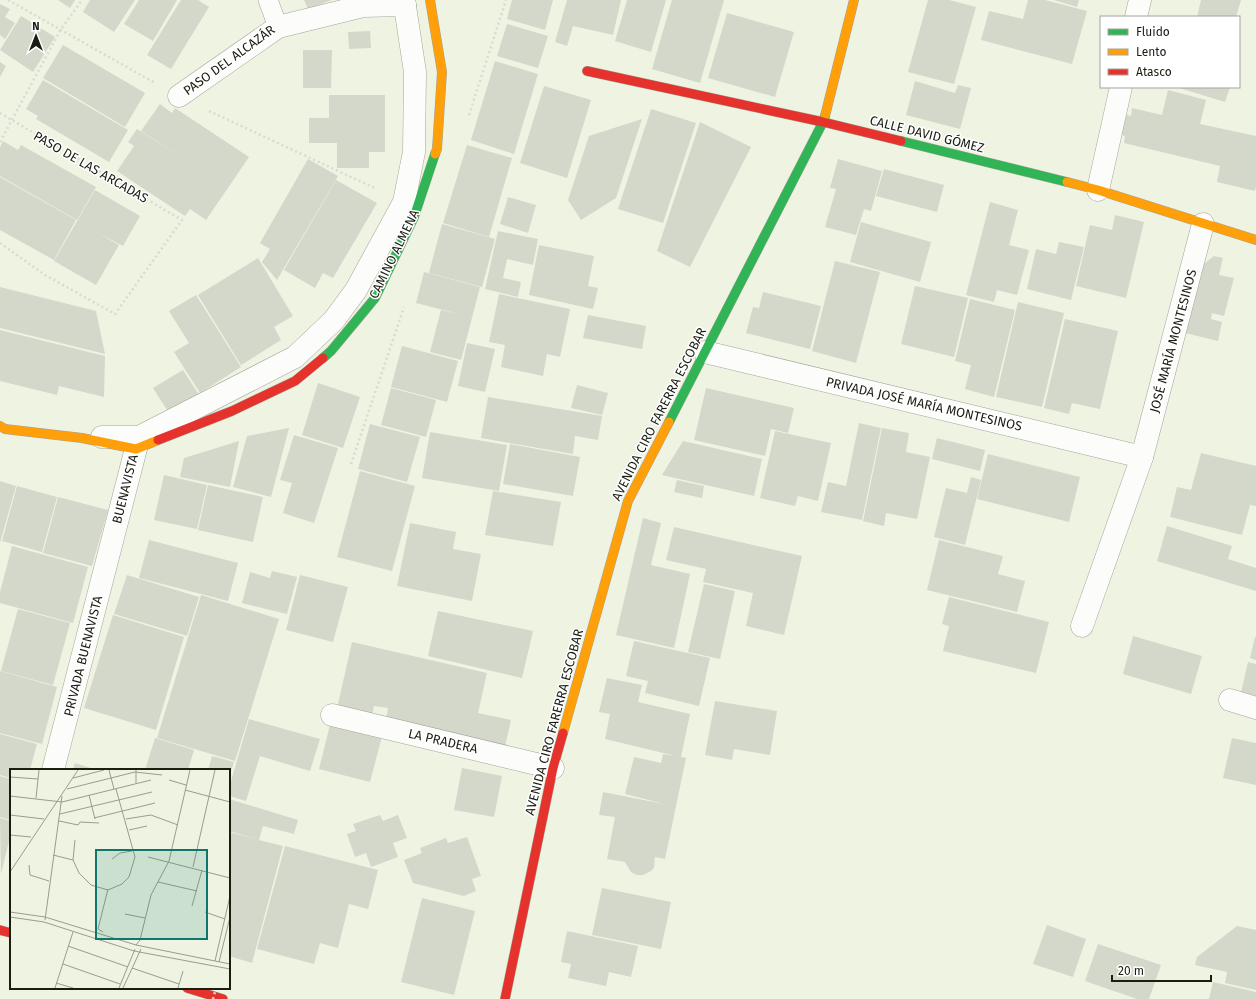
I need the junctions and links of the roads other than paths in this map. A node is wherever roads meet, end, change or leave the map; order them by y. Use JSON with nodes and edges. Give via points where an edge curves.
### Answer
{"nodes":[{"id":1,"x":268,"y":0,"type":"edge"},
{"id":2,"x":430,"y":0,"type":"edge"},
{"id":3,"x":854,"y":0,"type":"edge"},
{"id":4,"x":1140,"y":0,"type":"edge"},
{"id":5,"x":405,"y":2,"type":"edge"},
{"id":6,"x":1136,"y":16,"type":"edge"},
{"id":7,"x":278,"y":27,"type":"junction"},
{"id":8,"x":586,"y":71,"type":"dead end"},
{"id":9,"x":1121,"y":88,"type":"edge"},
{"id":10,"x":179,"y":96,"type":"dead end"},
{"id":11,"x":823,"y":122,"type":"junction"},
{"id":12,"x":1098,"y":190,"type":"junction"},
{"id":13,"x":1203,"y":224,"type":"junction"},
{"id":14,"x":1256,"y":240,"type":"edge"},
{"id":15,"x":705,"y":352,"type":"junction"},
{"id":16,"x":0,"y":426,"type":"edge"},
{"id":17,"x":82,"y":438,"type":"joint"},
{"id":18,"x":137,"y":443,"type":"junction"},
{"id":19,"x":1142,"y":457,"type":"junction"},
{"id":20,"x":112,"y":541,"type":"joint"},
{"id":21,"x":1082,"y":626,"type":"dead end"},
{"id":22,"x":1230,"y":700,"type":"dead end"},
{"id":23,"x":1256,"y":708,"type":"edge"},
{"id":24,"x":332,"y":715,"type":"dead end"},
{"id":25,"x":553,"y":768,"type":"junction"},
{"id":26,"x":53,"y":769,"type":"edge"},
{"id":27,"x":0,"y":930,"type":"edge"},
{"id":28,"x":10,"y":933,"type":"edge"},
{"id":29,"x":190,"y":989,"type":"edge"},
{"id":30,"x":223,"y":999,"type":"edge"},
{"id":31,"x":505,"y":999,"type":"edge"}],
"edges":[{"from":1,"to":7,"type":"lane","name":"PASO DEL ALCAZÁR"},
{"from":2,"to":18,"type":"street","name":"CAMINO ALMENA","via":[[442,72],[437,149],[414,217],[375,298],[331,351],[295,381],[232,412]]},
{"from":3,"to":11,"type":"street","name":"AVENIDA CIRO FARERRA ESCOBAR"},
{"from":4,"to":6,"type":"street"},
{"from":5,"to":7,"type":"street","via":[[363,6]]},
{"from":5,"to":18,"type":"street","name":"CAMINO ALMENA","via":[[415,72],[414,152],[404,202],[356,290],[334,320],[295,357]]},
{"from":7,"to":10,"type":"street","name":"PASO DEL ALCAZÁR"},
{"from":8,"to":11,"type":"street","name":"CALLE DAVID GÓMEZ"},
{"from":9,"to":12,"type":"street"},
{"from":11,"to":12,"type":"street","name":"CALLE DAVID GÓMEZ"},
{"from":11,"to":15,"type":"street","name":"AVENIDA CIRO FARERRA ESCOBAR"},
{"from":12,"to":13,"type":"street","name":"CALLE DAVID GÓMEZ"},
{"from":13,"to":14,"type":"street","name":"CALLE DAVID GÓMEZ"},
{"from":13,"to":19,"type":"street","name":"JOSÉ MARÍA MONTESINOS"},
{"from":15,"to":19,"type":"street","name":"PRIVADA JOSÉ MARÍA MONTESINOS"},
{"from":15,"to":25,"type":"street","name":"AVENIDA CIRO FARERRA ESCOBAR","via":[[628,500]]},
{"from":16,"to":17,"type":"street","via":[[5,429]]},
{"from":17,"to":18,"type":"street"},
{"from":18,"to":20,"type":"street","name":"BUENAVISTA"},
{"from":19,"to":21,"type":"street","name":"JOSÉ MARÍA MONTESINOS"},
{"from":20,"to":26,"type":"street","name":"PRIVADA BUENAVISTA"},
{"from":22,"to":23,"type":"street"},
{"from":24,"to":25,"type":"street","name":"LA PRADERA"},
{"from":25,"to":31,"type":"street","name":"AVENIDA CIRO FARERRA ESCOBAR"},
{"from":27,"to":28,"type":"street"},
{"from":29,"to":30,"type":"street"}]}
